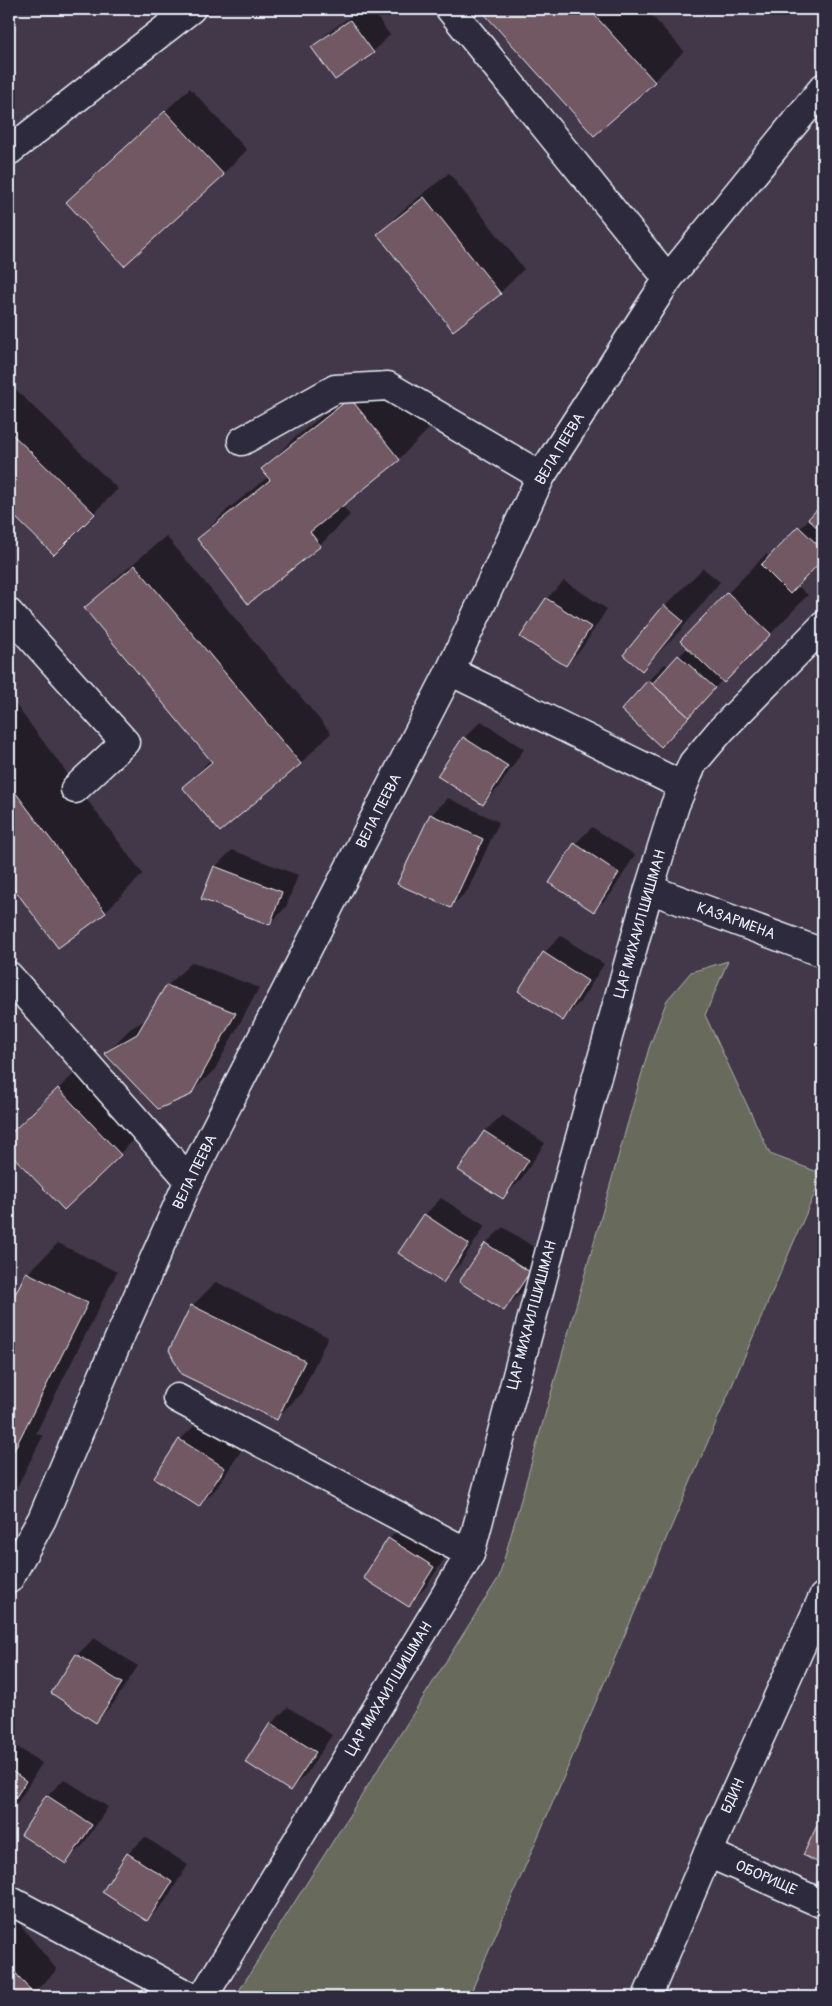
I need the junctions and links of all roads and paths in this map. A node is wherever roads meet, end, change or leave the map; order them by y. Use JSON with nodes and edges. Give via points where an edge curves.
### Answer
{"nodes":[{"id":1,"x":191,"y":9,"type":"edge"},
{"id":2,"x":450,"y":9,"type":"edge"},
{"id":3,"x":823,"y":88,"type":"edge"},
{"id":4,"x":9,"y":151,"type":"edge"},
{"id":5,"x":668,"y":279,"type":"junction"},
{"id":6,"x":242,"y":441,"type":"dead end"},
{"id":7,"x":542,"y":476,"type":"junction"},
{"id":8,"x":9,"y":613,"type":"edge"},
{"id":9,"x":823,"y":626,"type":"edge"},
{"id":10,"x":450,"y":672,"type":"junction"},
{"id":11,"x":683,"y":786,"type":"junction"},
{"id":12,"x":75,"y":789,"type":"dead end"},
{"id":13,"x":649,"y":889,"type":"junction"},
{"id":14,"x":823,"y":953,"type":"edge"},
{"id":15,"x":9,"y":976,"type":"edge"},
{"id":16,"x":189,"y":1180,"type":"junction"},
{"id":17,"x":177,"y":1398,"type":"dead end"},
{"id":18,"x":470,"y":1554,"type":"junction"},
{"id":19,"x":9,"y":1579,"type":"edge"},
{"id":20,"x":823,"y":1597,"type":"edge"},
{"id":21,"x":708,"y":1853,"type":"junction"},
{"id":22,"x":9,"y":1900,"type":"edge"},
{"id":23,"x":823,"y":1904,"type":"edge"},
{"id":24,"x":191,"y":1997,"type":"edge"},
{"id":25,"x":204,"y":1997,"type":"edge"},
{"id":26,"x":647,"y":1997,"type":"edge"}],
"edges":[{"from":1,"to":4,"type":"street"},
{"from":2,"to":5,"type":"street"},
{"from":3,"to":5,"type":"street","name":"ВЕЛА ПЕЕВА"},
{"from":5,"to":7,"type":"street","name":"ВЕЛА ПЕЕВА"},
{"from":6,"to":7,"type":"street","via":[[335,389],[388,386]]},
{"from":7,"to":10,"type":"street","name":"ВЕЛА ПЕЕВА"},
{"from":8,"to":12,"type":"street","via":[[125,742]]},
{"from":9,"to":11,"type":"street","name":"ЦАР МИХАИЛ ШИШМАН","via":[[721,730],[693,763]]},
{"from":10,"to":11,"type":"street"},
{"from":10,"to":16,"type":"street","name":"ВЕЛА ПЕЕВА"},
{"from":11,"to":13,"type":"street","name":"ЦАР МИХАИЛ ШИШМАН"},
{"from":13,"to":14,"type":"street","name":"КАЗАРМЕНА"},
{"from":13,"to":18,"type":"street","name":"ЦАР МИХАИЛ ШИШМАН"},
{"from":15,"to":16,"type":"street"},
{"from":16,"to":19,"type":"street","name":"ВЕЛА ПЕЕВА","via":[[42,1519]]},
{"from":17,"to":18,"type":"street"},
{"from":18,"to":25,"type":"street","name":"ЦАР МИХАИЛ ШИШМАН"},
{"from":20,"to":21,"type":"street","name":"БДИН"},
{"from":21,"to":23,"type":"street","name":"ОБОРИЩЕ"},
{"from":21,"to":26,"type":"street","name":"БДИН"},
{"from":22,"to":24,"type":"street"}]}
